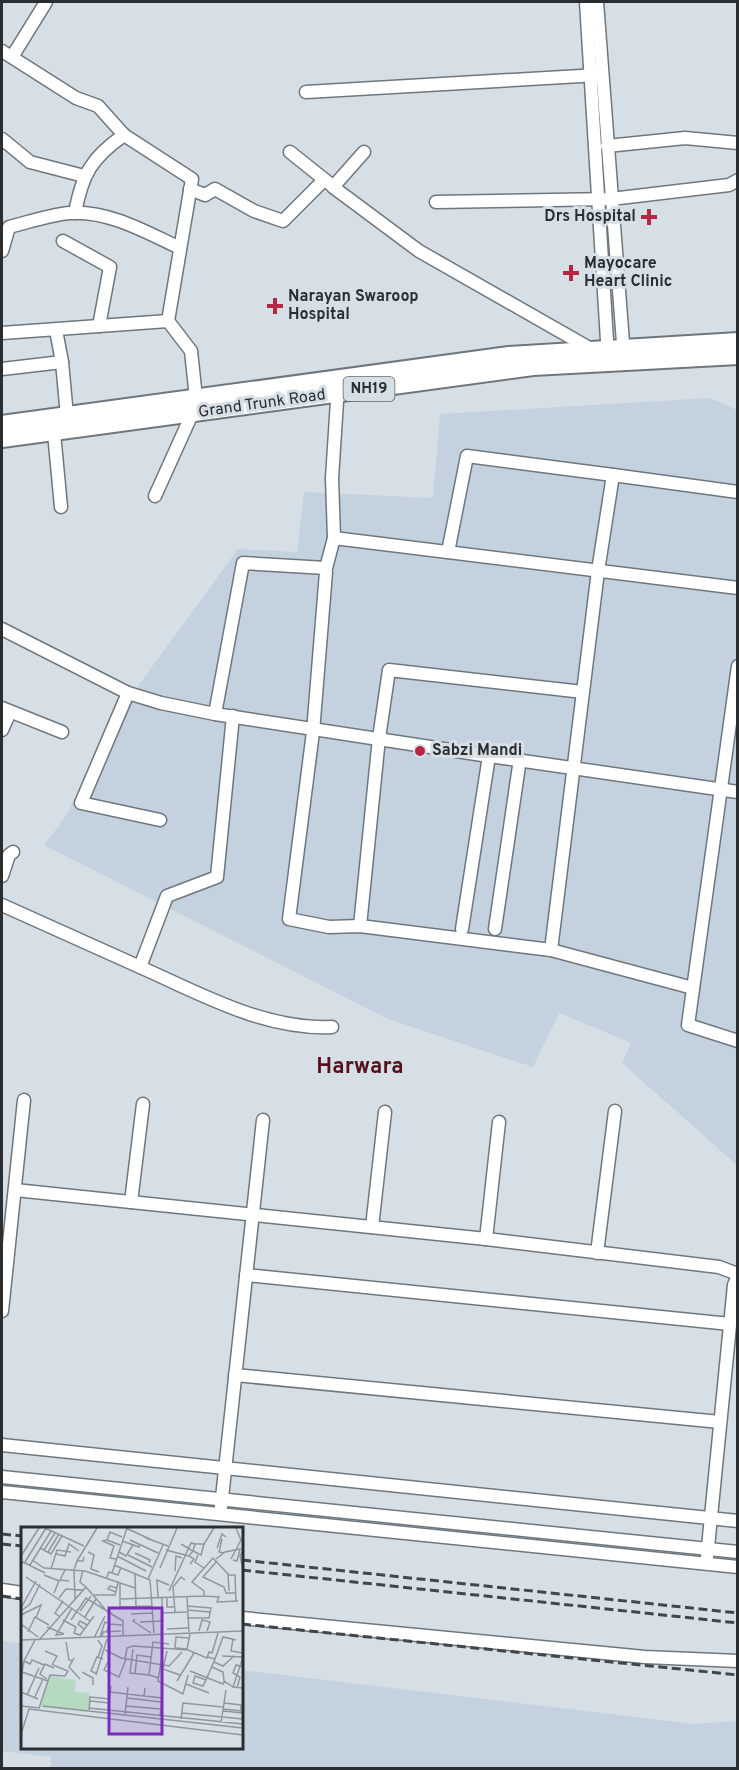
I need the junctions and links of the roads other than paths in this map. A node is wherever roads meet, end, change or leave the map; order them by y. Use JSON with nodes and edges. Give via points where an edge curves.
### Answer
{"nodes":[{"id":1,"x":46,"y":2,"type":"edge"},
{"id":2,"x":586,"y":2,"type":"edge"},
{"id":3,"x":597,"y":2,"type":"edge"},
{"id":4,"x":7,"y":54,"type":"edge"},
{"id":5,"x":596,"y":75,"type":"junction"},
{"id":6,"x":306,"y":92,"type":"dead end"},
{"id":7,"x":124,"y":135,"type":"junction"},
{"id":8,"x":2,"y":139,"type":"edge"},
{"id":9,"x":738,"y":143,"type":"edge"},
{"id":10,"x":607,"y":146,"type":"junction"},
{"id":11,"x":290,"y":152,"type":"dead end"},
{"id":12,"x":364,"y":152,"type":"dead end"},
{"id":13,"x":84,"y":176,"type":"junction"},
{"id":14,"x":738,"y":180,"type":"edge"},
{"id":15,"x":329,"y":183,"type":"junction"},
{"id":16,"x":190,"y":189,"type":"junction"},
{"id":17,"x":597,"y":200,"type":"junction"},
{"id":18,"x":611,"y":200,"type":"junction"},
{"id":19,"x":436,"y":202,"type":"dead end"},
{"id":20,"x":75,"y":213,"type":"junction"},
{"id":21,"x":5,"y":225,"type":"edge"},
{"id":22,"x":63,"y":241,"type":"dead end"},
{"id":23,"x":180,"y":248,"type":"junction"},
{"id":24,"x":2,"y":251,"type":"edge"},
{"id":25,"x":168,"y":321,"type":"junction"},
{"id":26,"x":99,"y":326,"type":"junction"},
{"id":27,"x":56,"y":330,"type":"junction"},
{"id":28,"x":2,"y":333,"type":"edge"},
{"id":29,"x":738,"y":341,"type":"edge"},
{"id":30,"x":611,"y":354,"type":"junction"},
{"id":31,"x":738,"y":356,"type":"edge"},
{"id":32,"x":62,"y":362,"type":"junction"},
{"id":33,"x":2,"y":369,"type":"edge"},
{"id":34,"x":338,"y":386,"type":"junction"},
{"id":35,"x":194,"y":406,"type":"junction"},
{"id":36,"x":66,"y":416,"type":"junction"},
{"id":37,"x":2,"y":424,"type":"edge"},
{"id":38,"x":54,"y":434,"type":"junction"},
{"id":39,"x":2,"y":440,"type":"edge"},
{"id":40,"x":613,"y":475,"type":"junction"},
{"id":41,"x":738,"y":492,"type":"edge"},
{"id":42,"x":155,"y":496,"type":"dead end"},
{"id":43,"x":61,"y":507,"type":"dead end"},
{"id":44,"x":334,"y":538,"type":"junction"},
{"id":45,"x":448,"y":552,"type":"junction"},
{"id":46,"x":598,"y":571,"type":"junction"},
{"id":47,"x":326,"y":572,"type":"dead end"},
{"id":48,"x":738,"y":588,"type":"edge"},
{"id":49,"x":2,"y":629,"type":"edge"},
{"id":50,"x":738,"y":666,"type":"edge"},
{"id":51,"x":583,"y":692,"type":"junction"},
{"id":52,"x":128,"y":693,"type":"junction"},
{"id":53,"x":6,"y":710,"type":"edge"},
{"id":54,"x":215,"y":714,"type":"junction"},
{"id":55,"x":233,"y":716,"type":"junction"},
{"id":56,"x":313,"y":728,"type":"junction"},
{"id":57,"x":2,"y":730,"type":"edge"},
{"id":58,"x":62,"y":732,"type":"dead end"},
{"id":59,"x":379,"y":738,"type":"junction"},
{"id":60,"x":489,"y":756,"type":"junction"},
{"id":61,"x":520,"y":759,"type":"junction"},
{"id":62,"x":574,"y":767,"type":"junction"},
{"id":63,"x":720,"y":788,"type":"junction"},
{"id":64,"x":738,"y":792,"type":"edge"},
{"id":65,"x":160,"y":820,"type":"dead end"},
{"id":66,"x":13,"y":852,"type":"dead end"},
{"id":67,"x":2,"y":876,"type":"edge"},
{"id":68,"x":2,"y":905,"type":"edge"},
{"id":69,"x":360,"y":926,"type":"junction"},
{"id":70,"x":462,"y":929,"type":"dead end"},
{"id":71,"x":495,"y":929,"type":"dead end"},
{"id":72,"x":551,"y":950,"type":"junction"},
{"id":73,"x":140,"y":967,"type":"junction"},
{"id":74,"x":693,"y":988,"type":"junction"},
{"id":75,"x":332,"y":1028,"type":"dead end"},
{"id":76,"x":738,"y":1041,"type":"edge"},
{"id":77,"x":24,"y":1100,"type":"dead end"},
{"id":78,"x":143,"y":1104,"type":"dead end"},
{"id":79,"x":615,"y":1111,"type":"dead end"},
{"id":80,"x":385,"y":1112,"type":"dead end"},
{"id":81,"x":263,"y":1120,"type":"dead end"},
{"id":82,"x":499,"y":1122,"type":"dead end"},
{"id":83,"x":15,"y":1190,"type":"junction"},
{"id":84,"x":130,"y":1202,"type":"junction"},
{"id":85,"x":252,"y":1215,"type":"junction"},
{"id":86,"x":372,"y":1227,"type":"junction"},
{"id":87,"x":486,"y":1239,"type":"junction"},
{"id":88,"x":597,"y":1253,"type":"junction"},
{"id":89,"x":246,"y":1275,"type":"junction"},
{"id":90,"x":738,"y":1275,"type":"edge"},
{"id":91,"x":3,"y":1287,"type":"edge"},
{"id":92,"x":2,"y":1311,"type":"edge"},
{"id":93,"x":730,"y":1324,"type":"junction"},
{"id":94,"x":235,"y":1375,"type":"junction"},
{"id":95,"x":720,"y":1422,"type":"junction"},
{"id":96,"x":2,"y":1444,"type":"edge"},
{"id":97,"x":225,"y":1468,"type":"junction"},
{"id":98,"x":2,"y":1477,"type":"edge"},
{"id":99,"x":2,"y":1492,"type":"edge"},
{"id":100,"x":221,"y":1500,"type":"junction"},
{"id":101,"x":220,"y":1514,"type":"junction"},
{"id":102,"x":711,"y":1518,"type":"junction"},
{"id":103,"x":738,"y":1521,"type":"edge"},
{"id":104,"x":708,"y":1549,"type":"junction"},
{"id":105,"x":738,"y":1552,"type":"edge"},
{"id":106,"x":706,"y":1564,"type":"junction"},
{"id":107,"x":738,"y":1567,"type":"edge"},
{"id":108,"x":2,"y":1590,"type":"edge"},
{"id":109,"x":21,"y":1593,"type":"edge"},
{"id":110,"x":243,"y":1618,"type":"edge"},
{"id":111,"x":738,"y":1661,"type":"edge"}],
"edges":[{"from":1,"to":4,"type":"street"},
{"from":2,"to":5,"type":"street"},
{"from":3,"to":5,"type":"street"},
{"from":4,"to":7,"type":"street","via":[[76,98],[98,106]]},
{"from":5,"to":6,"type":"street"},
{"from":5,"to":10,"type":"street"},
{"from":5,"to":17,"type":"street"},
{"from":7,"to":13,"type":"street","via":[[96,159]]},
{"from":7,"to":16,"type":"street","via":[[192,179]]},
{"from":8,"to":13,"type":"street","via":[[30,162]]},
{"from":9,"to":10,"type":"street","via":[[685,138]]},
{"from":10,"to":18,"type":"street"},
{"from":11,"to":15,"type":"street"},
{"from":12,"to":15,"type":"street"},
{"from":13,"to":20,"type":"street"},
{"from":14,"to":18,"type":"street","via":[[729,185]]},
{"from":15,"to":16,"type":"street","via":[[283,221],[254,211],[215,189],[205,195]]},
{"from":15,"to":30,"type":"street","via":[[419,251]]},
{"from":16,"to":23,"type":"street"},
{"from":17,"to":18,"type":"street"},
{"from":17,"to":19,"type":"street"},
{"from":17,"to":30,"type":"street"},
{"from":18,"to":30,"type":"street"},
{"from":20,"to":21,"type":"street"},
{"from":20,"to":23,"type":"street","via":[[93,213],[133,226]]},
{"from":21,"to":24,"type":"street"},
{"from":22,"to":26,"type":"street","via":[[110,267]]},
{"from":23,"to":25,"type":"street"},
{"from":25,"to":26,"type":"street"},
{"from":25,"to":35,"type":"street","via":[[191,351]]},
{"from":26,"to":27,"type":"street"},
{"from":27,"to":28,"type":"street"},
{"from":27,"to":32,"type":"street"},
{"from":29,"to":30,"type":"highway","name":"Grand Trunk Road","number":"NH19"},
{"from":30,"to":31,"type":"highway","name":"Grand Trunk Road","number":"NH19"},
{"from":30,"to":34,"type":"highway","name":"Grand Trunk Road","number":"NH19","via":[[509,356]]},
{"from":32,"to":33,"type":"street"},
{"from":32,"to":36,"type":"street"},
{"from":34,"to":35,"type":"highway","name":"Grand Trunk Road","number":"NH19"},
{"from":34,"to":44,"type":"street","via":[[332,478]]},
{"from":35,"to":36,"type":"highway","name":"Grand Trunk Road","number":"NH19"},
{"from":35,"to":38,"type":"highway","name":"Grand Trunk Road","number":"NH19"},
{"from":35,"to":42,"type":"street"},
{"from":36,"to":37,"type":"highway","name":"Grand Trunk Road","number":"NH19"},
{"from":38,"to":39,"type":"highway","name":"Grand Trunk Road","number":"NH19"},
{"from":38,"to":43,"type":"street"},
{"from":40,"to":41,"type":"street"},
{"from":40,"to":45,"type":"street","via":[[467,456]]},
{"from":40,"to":46,"type":"street"},
{"from":44,"to":45,"type":"street"},
{"from":44,"to":54,"type":"street","via":[[326,568],[243,563]]},
{"from":45,"to":46,"type":"street"},
{"from":46,"to":48,"type":"street"},
{"from":46,"to":51,"type":"street"},
{"from":47,"to":56,"type":"street"},
{"from":49,"to":52,"type":"street"},
{"from":50,"to":63,"type":"street"},
{"from":51,"to":59,"type":"street","via":[[389,670]]},
{"from":51,"to":62,"type":"street"},
{"from":52,"to":54,"type":"street"},
{"from":52,"to":65,"type":"street","via":[[81,803]]},
{"from":53,"to":57,"type":"street"},
{"from":53,"to":58,"type":"street"},
{"from":54,"to":55,"type":"street"},
{"from":55,"to":56,"type":"street"},
{"from":55,"to":73,"type":"street","via":[[217,877],[167,896]]},
{"from":56,"to":59,"type":"street"},
{"from":56,"to":69,"type":"street","via":[[289,919],[329,927]]},
{"from":59,"to":60,"type":"street"},
{"from":59,"to":69,"type":"street"},
{"from":60,"to":61,"type":"street"},
{"from":60,"to":70,"type":"street"},
{"from":61,"to":62,"type":"street"},
{"from":61,"to":71,"type":"street"},
{"from":62,"to":63,"type":"street"},
{"from":62,"to":72,"type":"street"},
{"from":63,"to":64,"type":"street"},
{"from":63,"to":74,"type":"street"},
{"from":66,"to":67,"type":"street"},
{"from":68,"to":73,"type":"street"},
{"from":69,"to":72,"type":"street"},
{"from":72,"to":74,"type":"street"},
{"from":73,"to":75,"type":"street","via":[[262,1018],[309,1028]]},
{"from":74,"to":76,"type":"street","via":[[688,1025]]},
{"from":77,"to":83,"type":"street"},
{"from":78,"to":84,"type":"street"},
{"from":79,"to":88,"type":"street"},
{"from":80,"to":86,"type":"street"},
{"from":81,"to":85,"type":"street"},
{"from":82,"to":87,"type":"street"},
{"from":83,"to":84,"type":"street"},
{"from":83,"to":91,"type":"street"},
{"from":84,"to":85,"type":"street"},
{"from":85,"to":86,"type":"street"},
{"from":85,"to":89,"type":"street"},
{"from":86,"to":87,"type":"street"},
{"from":87,"to":88,"type":"street"},
{"from":88,"to":90,"type":"street","via":[[719,1267]]},
{"from":89,"to":93,"type":"street"},
{"from":89,"to":94,"type":"street"},
{"from":90,"to":93,"type":"street"},
{"from":91,"to":92,"type":"street"},
{"from":93,"to":95,"type":"street"},
{"from":94,"to":95,"type":"street"},
{"from":94,"to":97,"type":"street"},
{"from":95,"to":102,"type":"street"},
{"from":96,"to":97,"type":"street"},
{"from":97,"to":100,"type":"street"},
{"from":97,"to":102,"type":"street"},
{"from":98,"to":100,"type":"street"},
{"from":99,"to":101,"type":"street"},
{"from":100,"to":101,"type":"street"},
{"from":100,"to":104,"type":"street"},
{"from":101,"to":106,"type":"street"},
{"from":102,"to":103,"type":"street"},
{"from":102,"to":104,"type":"street"},
{"from":104,"to":105,"type":"street"},
{"from":104,"to":106,"type":"street"},
{"from":106,"to":107,"type":"street"},
{"from":108,"to":109,"type":"street"},
{"from":110,"to":111,"type":"street","via":[[645,1657]]}]}
